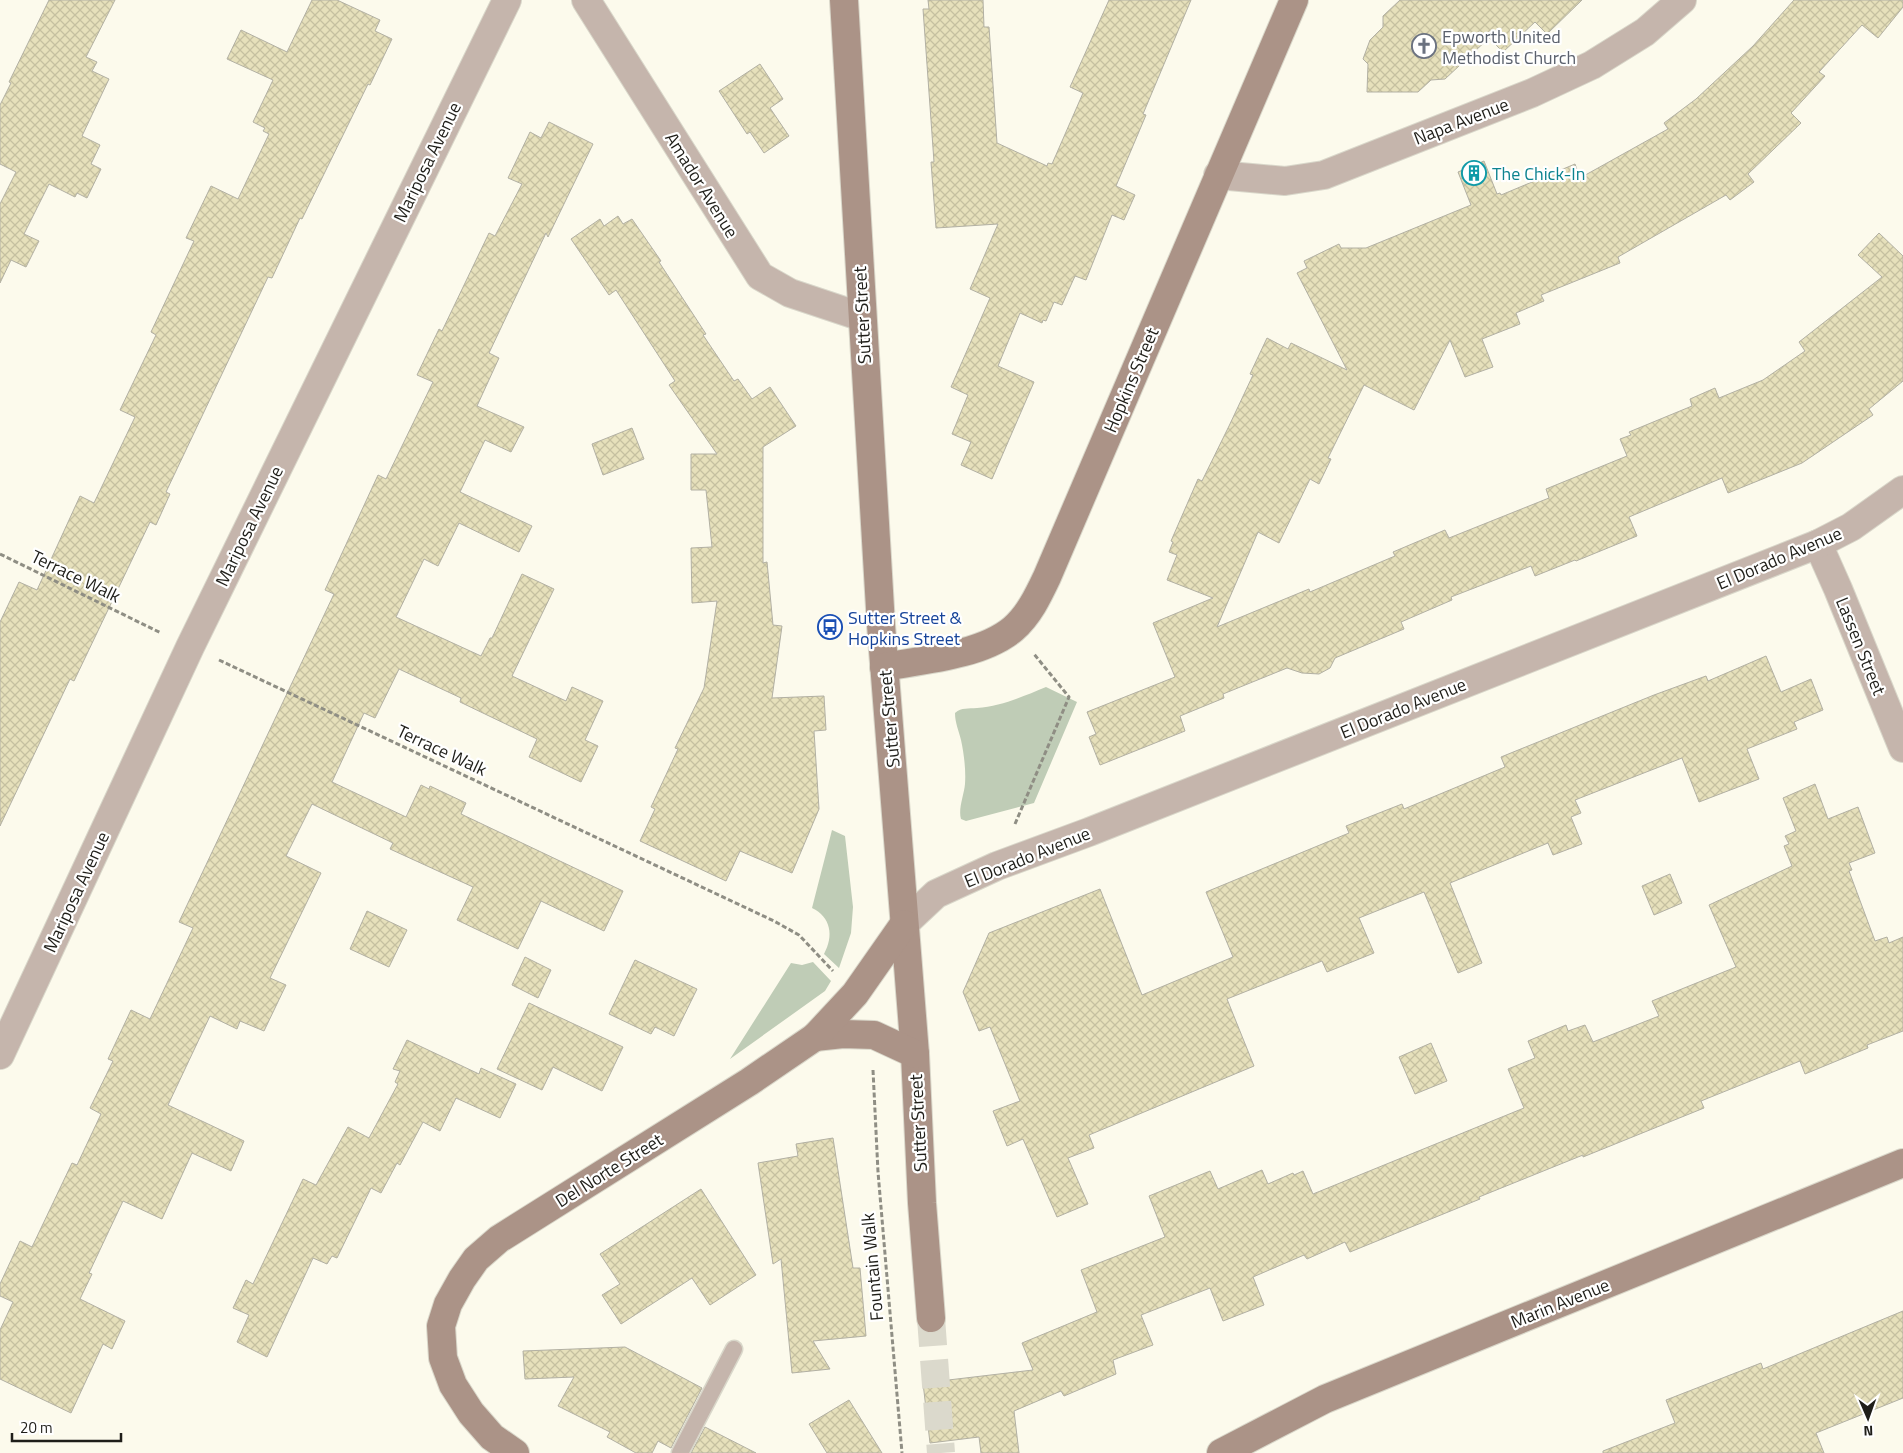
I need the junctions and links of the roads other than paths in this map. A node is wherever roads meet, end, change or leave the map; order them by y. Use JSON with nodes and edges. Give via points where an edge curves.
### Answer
{"nodes":[{"id":1,"x":507,"y":0,"type":"edge"},
{"id":2,"x":586,"y":0,"type":"edge"},
{"id":3,"x":844,"y":0,"type":"edge"},
{"id":4,"x":1294,"y":0,"type":"edge"},
{"id":5,"x":1682,"y":0,"type":"edge"},
{"id":6,"x":1218,"y":175,"type":"junction"},
{"id":7,"x":862,"y":317,"type":"junction"},
{"id":8,"x":1903,"y":490,"type":"edge"},
{"id":9,"x":1818,"y":544,"type":"junction"},
{"id":10,"x":884,"y":667,"type":"junction"},
{"id":11,"x":1903,"y":748,"type":"edge"},
{"id":12,"x":904,"y":924,"type":"junction"},
{"id":13,"x":815,"y":1037,"type":"junction"},
{"id":14,"x":915,"y":1054,"type":"junction"},
{"id":15,"x":0,"y":1055,"type":"edge"},
{"id":16,"x":1903,"y":1163,"type":"edge"},
{"id":17,"x":931,"y":1318,"type":"tunnel mouth"},
{"id":18,"x":734,"y":1349,"type":"dead end"},
{"id":19,"x":515,"y":1453,"type":"edge"},
{"id":20,"x":680,"y":1453,"type":"edge"},
{"id":21,"x":1221,"y":1453,"type":"edge"}],
"edges":[{"from":1,"to":15,"type":"street","name":"Mariposa Avenue","via":[[190,647]]},
{"from":2,"to":7,"type":"street","name":"Amador Avenue","via":[[760,276],[790,293]]},
{"from":3,"to":7,"type":"main road","name":"Sutter Street"},
{"from":4,"to":6,"type":"main road","name":"Hopkins Street"},
{"from":5,"to":6,"type":"street","name":"Napa Avenue","via":[[1645,32],[1592,64],[1532,93],[1324,175],[1285,181]]},
{"from":6,"to":10,"type":"main road","name":"Hopkins Street","via":[[1033,606],[1013,629],[980,648]]},
{"from":7,"to":10,"type":"main road","name":"Sutter Street"},
{"from":8,"to":9,"type":"street","name":"El Dorado Avenue","via":[[1851,527]]},
{"from":9,"to":11,"type":"street","name":"Lassen Street"},
{"from":9,"to":12,"type":"street","name":"El Dorado Avenue","via":[[997,866],[936,894]]},
{"from":10,"to":12,"type":"main road","name":"Sutter Street"},
{"from":12,"to":13,"type":"main road","name":"Del Norte Street","via":[[855,994]]},
{"from":12,"to":14,"type":"main road","name":"Sutter Street"},
{"from":13,"to":14,"type":"main road","via":[[874,1035]]},
{"from":13,"to":19,"type":"main road","name":"Del Norte Street","via":[[750,1082],[499,1239],[476,1259],[448,1304],[442,1326],[443,1358],[453,1385],[472,1413],[492,1437]]},
{"from":14,"to":17,"type":"main road","name":"Sutter Street"},
{"from":16,"to":21,"type":"main road","name":"Marin Avenue","via":[[1325,1398]]},
{"from":18,"to":20,"type":"lane"}]}
